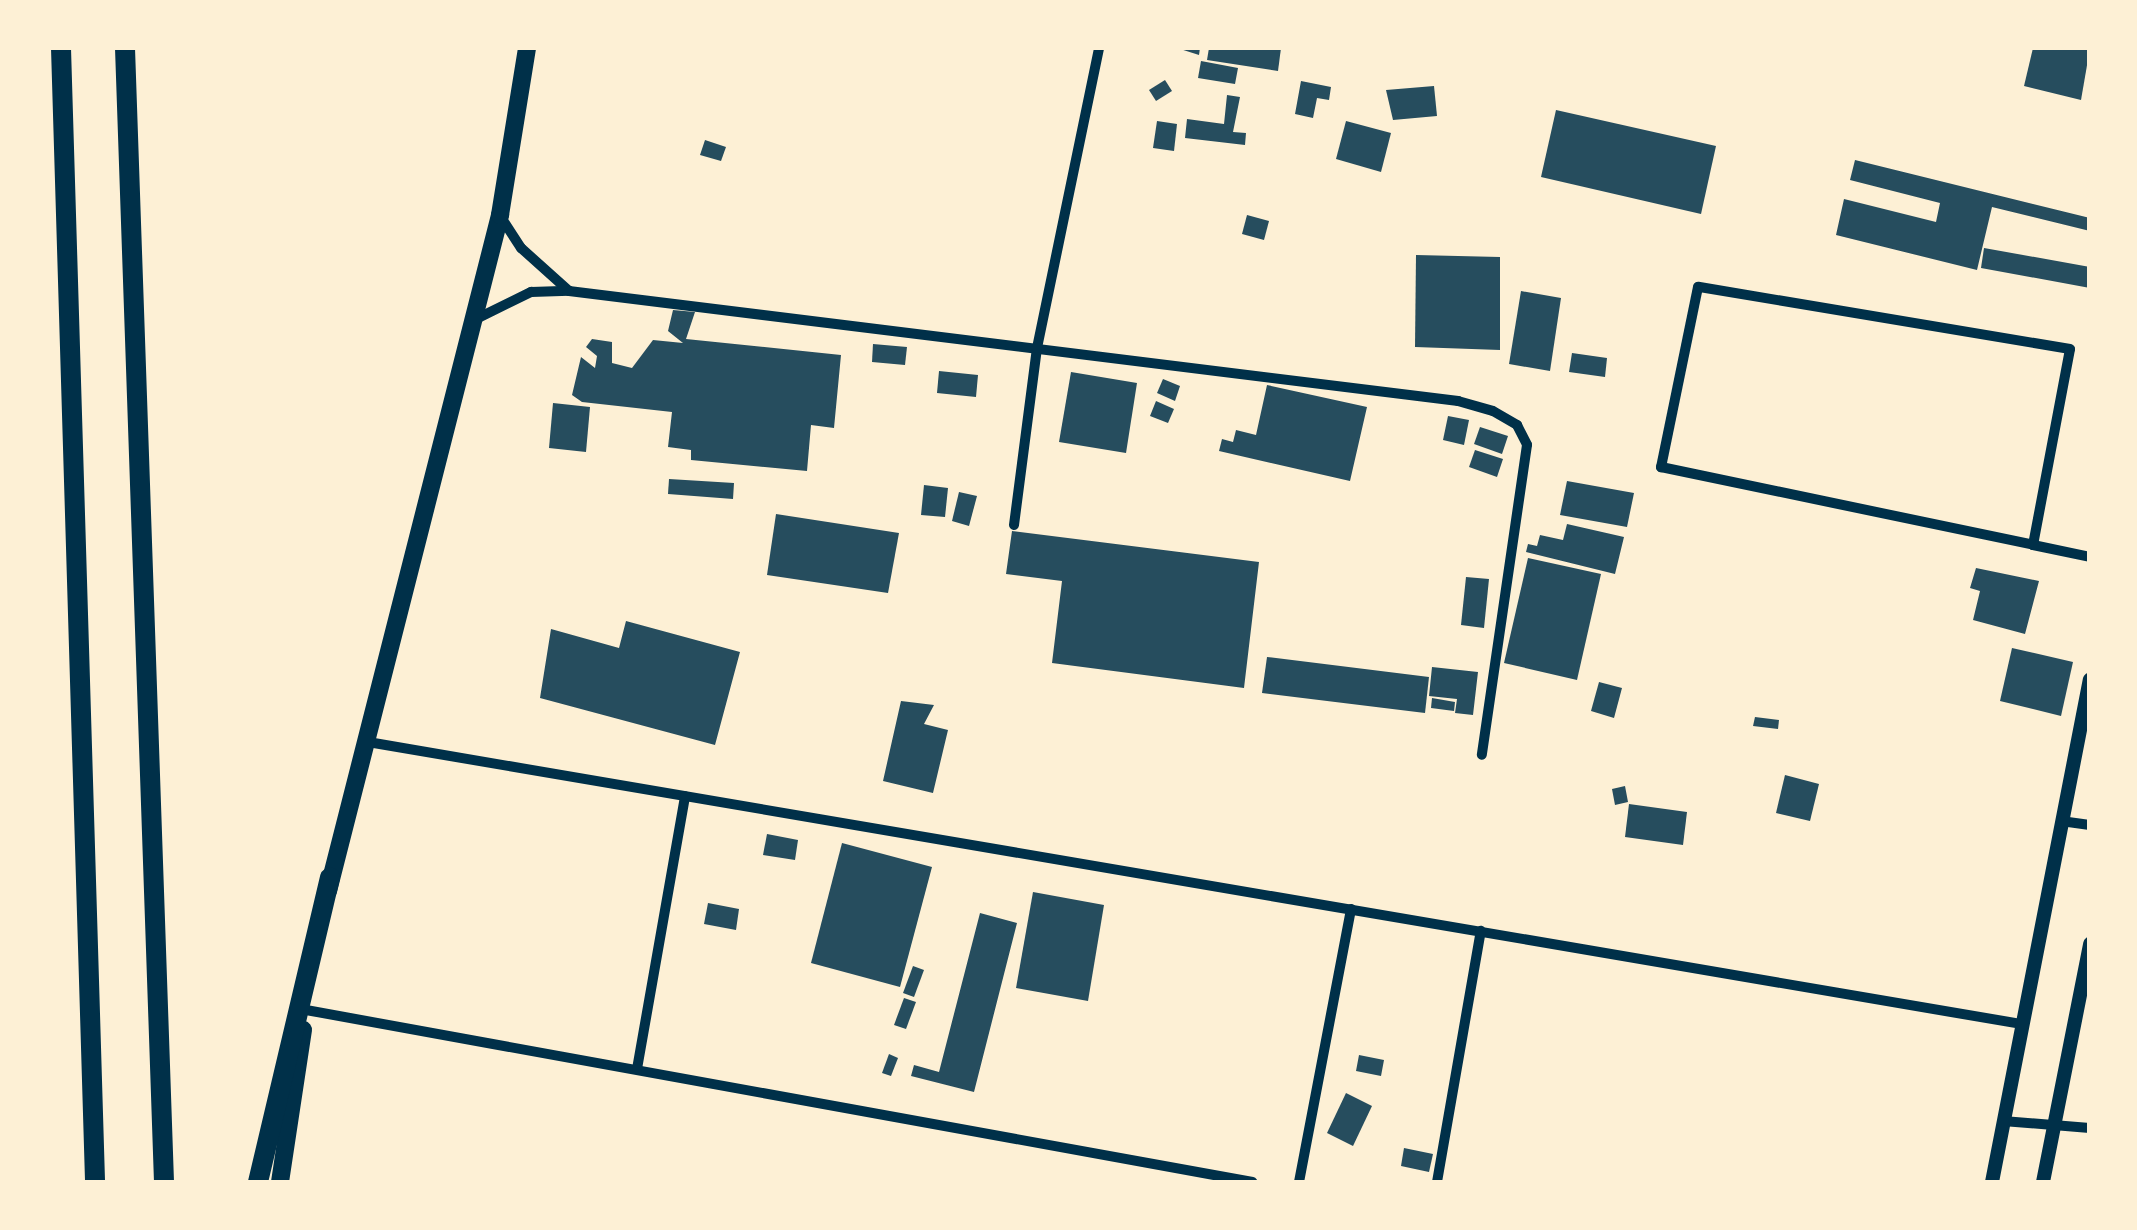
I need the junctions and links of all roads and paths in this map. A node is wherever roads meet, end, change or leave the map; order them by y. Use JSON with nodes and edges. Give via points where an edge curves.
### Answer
{"nodes":[{"id":1,"x":61,"y":48,"type":"edge"},
{"id":2,"x":125,"y":48,"type":"edge"},
{"id":3,"x":527,"y":48,"type":"edge"},
{"id":4,"x":1098,"y":48,"type":"edge"},
{"id":5,"x":500,"y":215,"type":"junction"},
{"id":6,"x":569,"y":290,"type":"junction"},
{"id":7,"x":473,"y":321,"type":"junction"},
{"id":8,"x":1037,"y":348,"type":"junction"},
{"id":9,"x":1014,"y":525,"type":"dead end"},
{"id":10,"x":2033,"y":546,"type":"junction"},
{"id":11,"x":2090,"y":557,"type":"edge"},
{"id":12,"x":2090,"y":679,"type":"edge"},
{"id":13,"x":368,"y":742,"type":"junction"},
{"id":14,"x":1482,"y":755,"type":"dead end"},
{"id":15,"x":686,"y":796,"type":"junction"},
{"id":16,"x":2061,"y":821,"type":"junction"},
{"id":17,"x":2090,"y":825,"type":"edge"},
{"id":18,"x":330,"y":877,"type":"junction"},
{"id":19,"x":1352,"y":909,"type":"junction"},
{"id":20,"x":1481,"y":932,"type":"junction"},
{"id":21,"x":2090,"y":944,"type":"edge"},
{"id":22,"x":306,"y":1010,"type":"junction"},
{"id":23,"x":2022,"y":1024,"type":"junction"},
{"id":24,"x":637,"y":1070,"type":"junction"},
{"id":25,"x":2004,"y":1121,"type":"junction"},
{"id":26,"x":2054,"y":1124,"type":"junction"},
{"id":27,"x":2090,"y":1128,"type":"edge"},
{"id":28,"x":95,"y":1182,"type":"edge"},
{"id":29,"x":164,"y":1182,"type":"edge"},
{"id":30,"x":258,"y":1182,"type":"edge"},
{"id":31,"x":280,"y":1182,"type":"edge"},
{"id":32,"x":1252,"y":1182,"type":"edge"},
{"id":33,"x":1299,"y":1182,"type":"edge"},
{"id":34,"x":1437,"y":1182,"type":"edge"},
{"id":35,"x":1992,"y":1182,"type":"edge"},
{"id":36,"x":2043,"y":1182,"type":"edge"}],
"edges":[{"from":1,"to":28,"type":"highway"},
{"from":2,"to":29,"type":"highway"},
{"from":3,"to":5,"type":"main road"},
{"from":4,"to":8,"type":"street"},
{"from":5,"to":6,"type":"street","via":[[521,248]]},
{"from":5,"to":7,"type":"main road"},
{"from":6,"to":7,"type":"street","via":[[531,292]]},
{"from":6,"to":8,"type":"street"},
{"from":7,"to":13,"type":"main road"},
{"from":8,"to":9,"type":"street"},
{"from":8,"to":14,"type":"street","via":[[1458,400],[1517,425],[1527,445],[1526,482]]},
{"from":10,"to":10,"type":"street","via":[[1661,467],[1698,287],[2070,349]]},
{"from":10,"to":11,"type":"street"},
{"from":12,"to":16,"type":"street"},
{"from":13,"to":15,"type":"street"},
{"from":13,"to":18,"type":"main road"},
{"from":15,"to":19,"type":"street"},
{"from":15,"to":24,"type":"street"},
{"from":16,"to":17,"type":"street"},
{"from":16,"to":23,"type":"street"},
{"from":18,"to":22,"type":"main road"},
{"from":18,"to":30,"type":"highway"},
{"from":19,"to":20,"type":"street"},
{"from":19,"to":33,"type":"street"},
{"from":20,"to":23,"type":"street"},
{"from":20,"to":34,"type":"street"},
{"from":21,"to":26,"type":"street"},
{"from":22,"to":24,"type":"street"},
{"from":22,"to":31,"type":"main road"},
{"from":23,"to":25,"type":"street"},
{"from":24,"to":32,"type":"street"},
{"from":25,"to":26,"type":"street"},
{"from":25,"to":35,"type":"street"},
{"from":26,"to":27,"type":"street"},
{"from":26,"to":36,"type":"street"}]}
